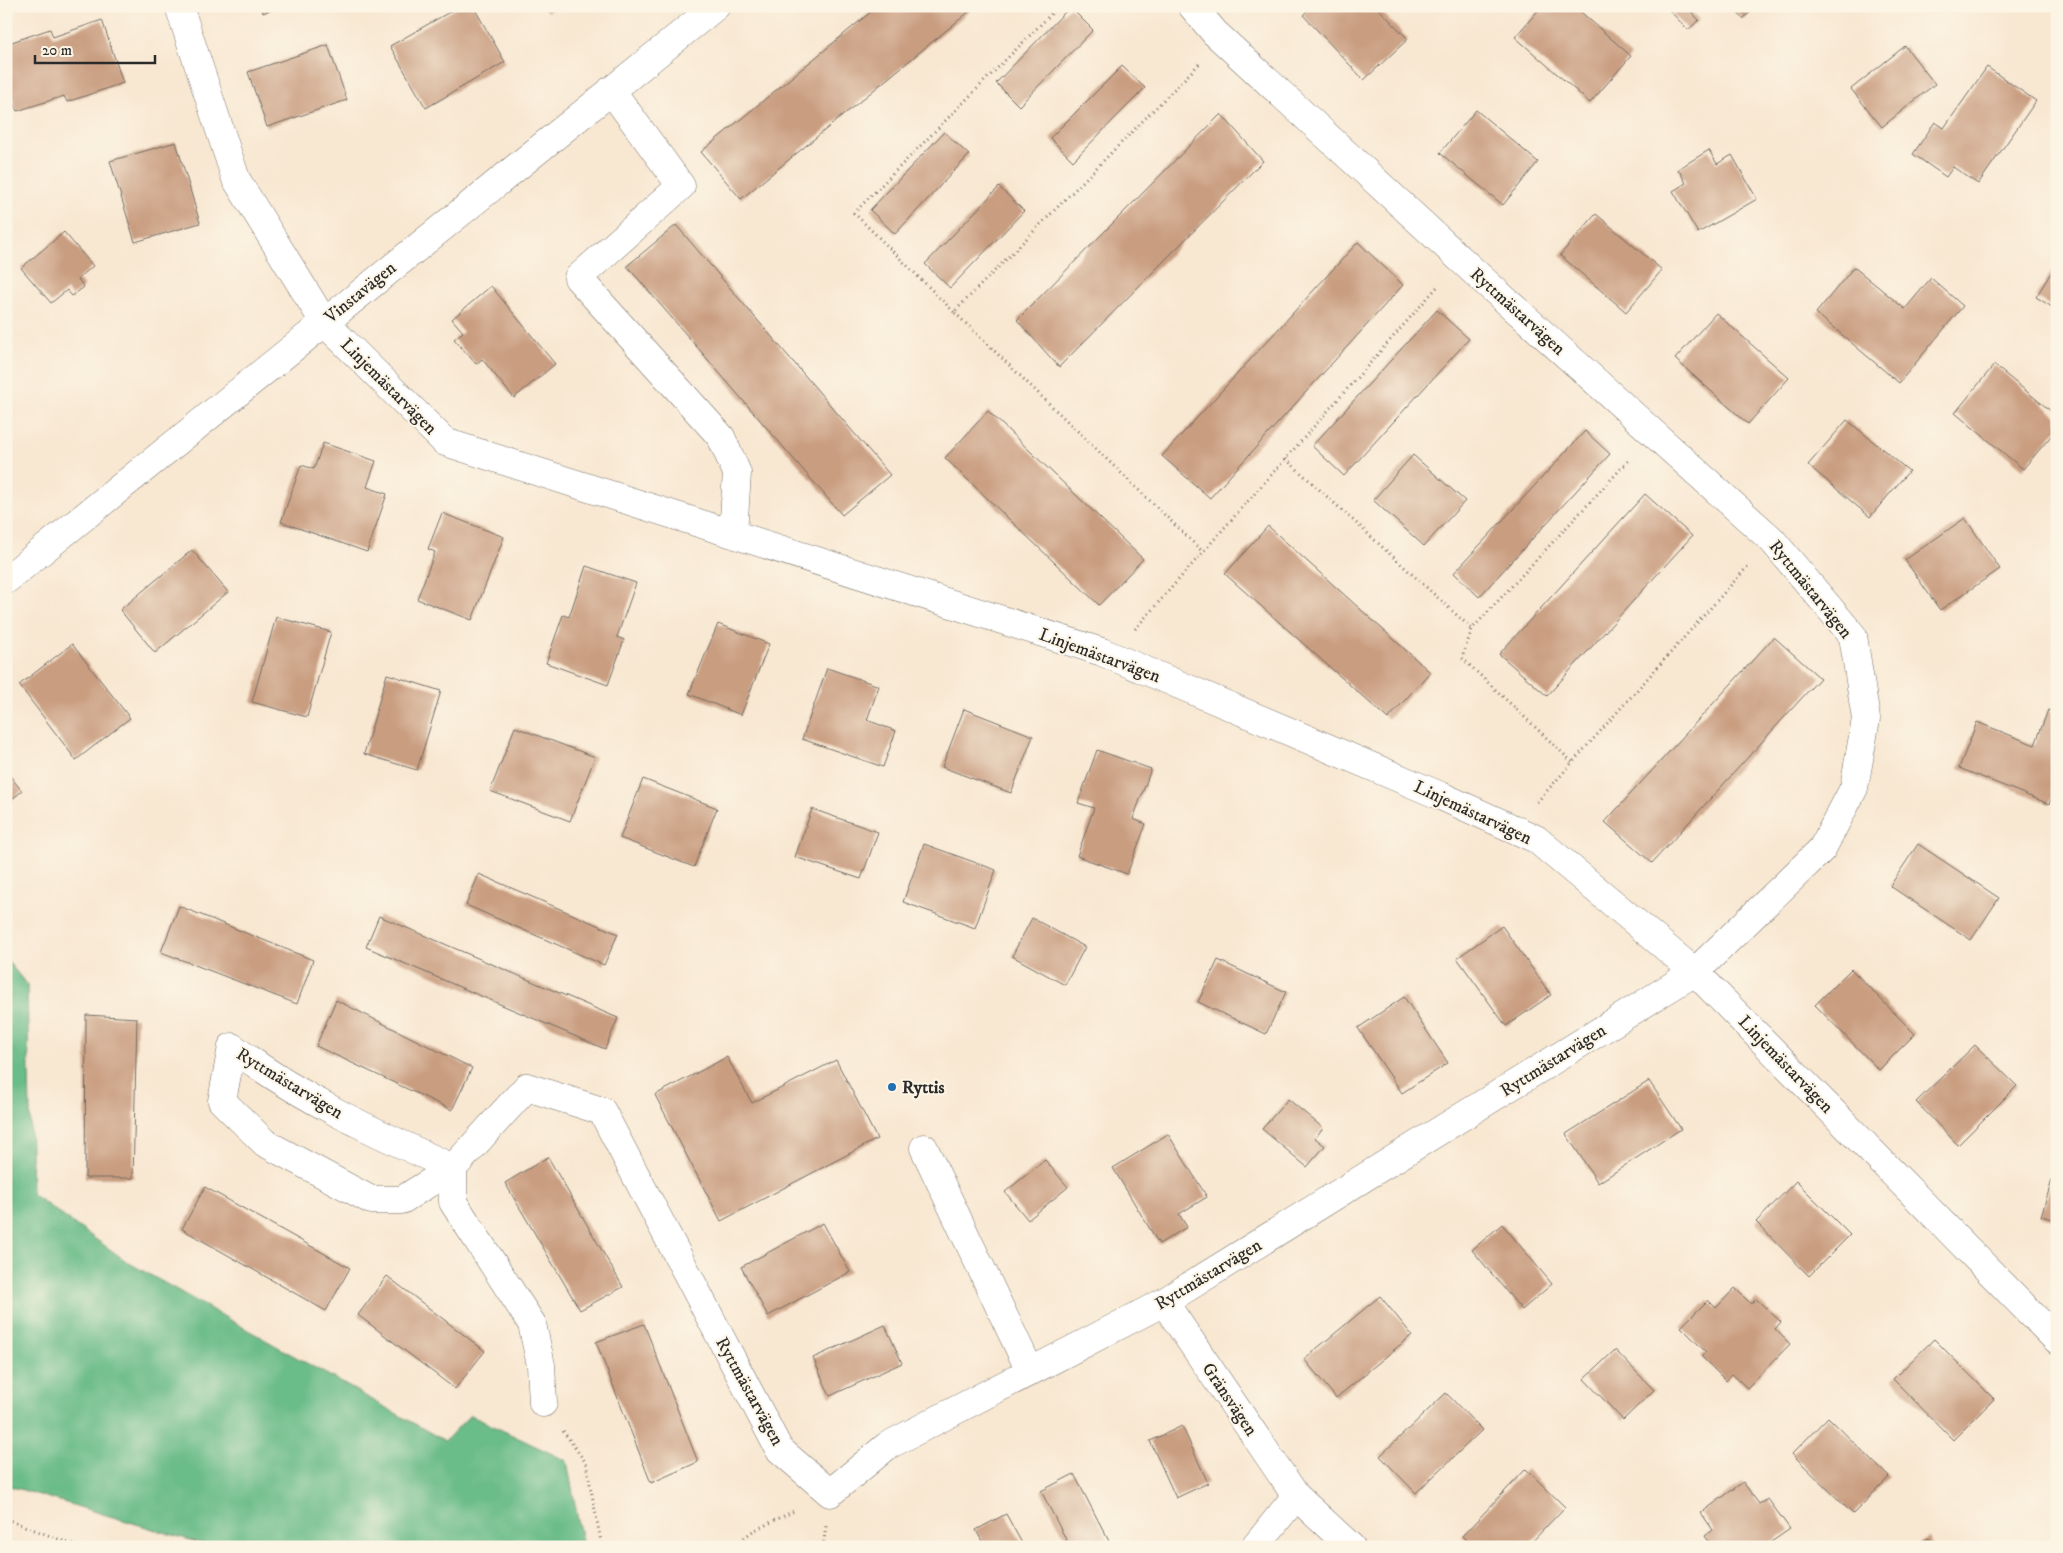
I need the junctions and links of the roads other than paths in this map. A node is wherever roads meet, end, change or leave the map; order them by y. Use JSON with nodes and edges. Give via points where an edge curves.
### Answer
{"nodes":[{"id":1,"x":178,"y":6,"type":"edge"},
{"id":2,"x":716,"y":6,"type":"edge"},
{"id":3,"x":1192,"y":6,"type":"edge"},
{"id":4,"x":612,"y":90,"type":"junction"},
{"id":5,"x":324,"y":322,"type":"junction"},
{"id":6,"x":733,"y":534,"type":"junction"},
{"id":7,"x":6,"y":580,"type":"edge"},
{"id":8,"x":1695,"y":972,"type":"junction"},
{"id":9,"x":924,"y":1148,"type":"dead end"},
{"id":10,"x":453,"y":1168,"type":"junction"},
{"id":11,"x":1164,"y":1302,"type":"junction"},
{"id":12,"x":2057,"y":1340,"type":"edge"},
{"id":13,"x":1030,"y":1371,"type":"junction"},
{"id":14,"x":543,"y":1403,"type":"road end"},
{"id":15,"x":1296,"y":1496,"type":"junction"},
{"id":16,"x":1255,"y":1547,"type":"edge"},
{"id":17,"x":1351,"y":1547,"type":"edge"}],
"edges":[{"from":1,"to":5,"type":"street","name":"Linjemästarvägen","via":[[236,179]]},
{"from":2,"to":4,"type":"street","name":"Vinstavägen"},
{"from":3,"to":8,"type":"street","name":"Ryttmästarvägen","via":[[1223,39],[1461,260],[1772,540],[1853,636],[1866,719],[1854,788],[1822,848]]},
{"from":4,"to":5,"type":"street","name":"Vinstavägen"},
{"from":4,"to":6,"type":"street","via":[[681,186],[578,278],[721,437],[737,474]]},
{"from":5,"to":6,"type":"street","name":"Linjemästarvägen","via":[[445,442]]},
{"from":5,"to":7,"type":"street","name":"Vinstavägen"},
{"from":6,"to":8,"type":"street","name":"Linjemästarvägen","via":[[1111,656],[1536,839]]},
{"from":8,"to":11,"type":"street","name":"Ryttmästarvägen"},
{"from":8,"to":12,"type":"street","name":"Linjemästarvägen"},
{"from":9,"to":13,"type":"street"},
{"from":10,"to":10,"type":"street","name":"Ryttmästarvägen","via":[[356,1123],[266,1073],[232,1047],[222,1101],[265,1143],[371,1200],[402,1200]]},
{"from":10,"to":13,"type":"street","name":"Ryttmästarvägen","via":[[527,1087],[602,1111],[779,1449],[830,1493],[887,1446]]},
{"from":10,"to":14,"type":"street","via":[[453,1202],[532,1324],[541,1365]]},
{"from":11,"to":13,"type":"street","name":"Ryttmästarvägen"},
{"from":11,"to":15,"type":"street","name":"Gränsvägen"},
{"from":15,"to":16,"type":"street"},
{"from":15,"to":17,"type":"street","name":"Gränsvägen"}]}
